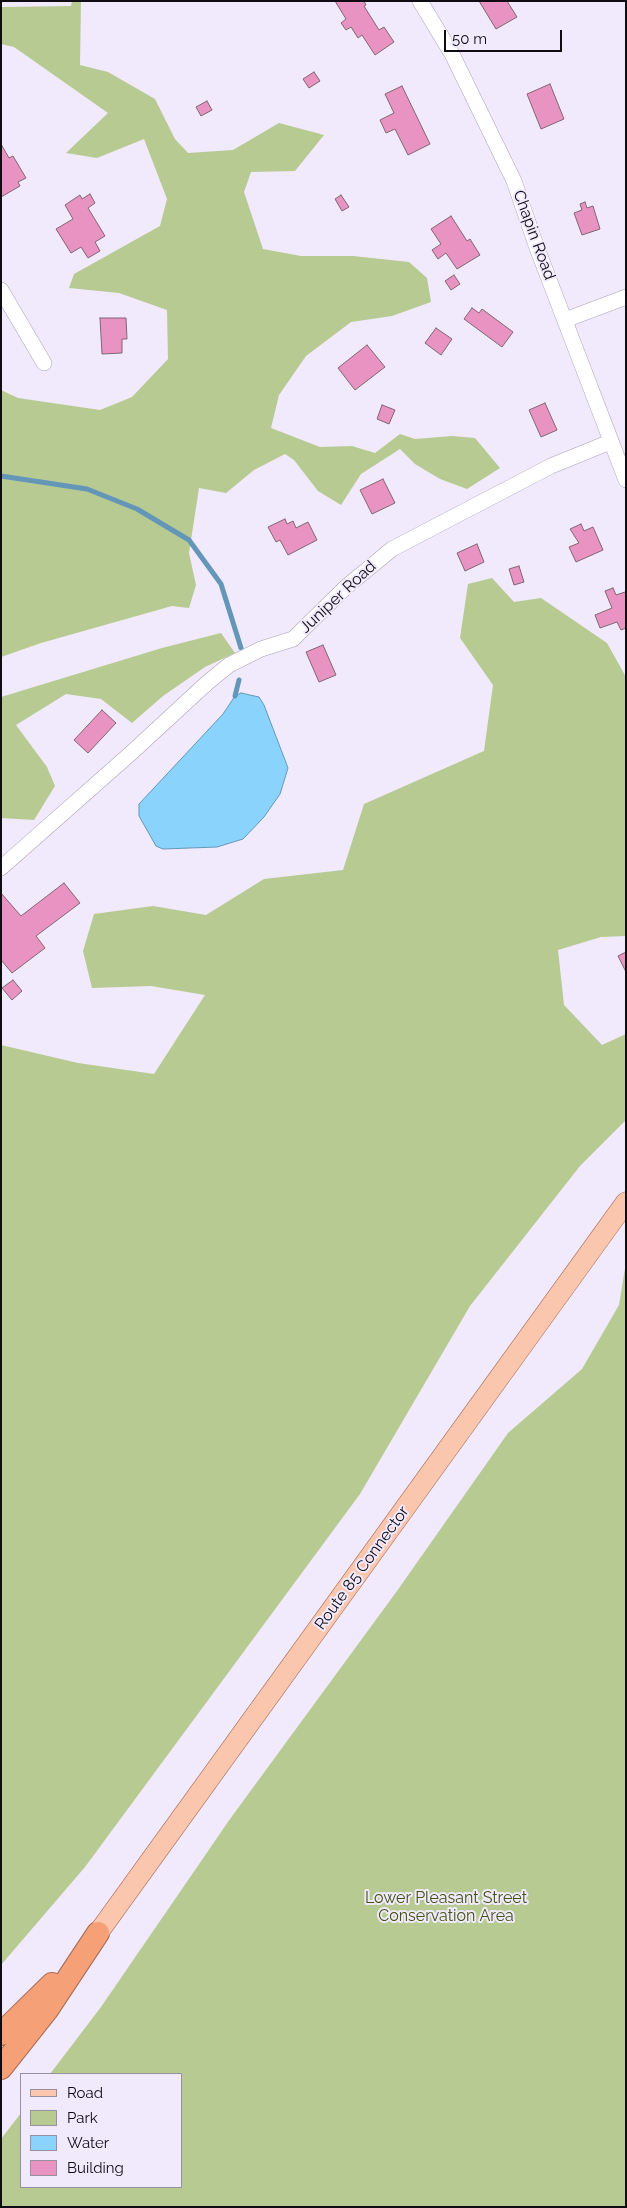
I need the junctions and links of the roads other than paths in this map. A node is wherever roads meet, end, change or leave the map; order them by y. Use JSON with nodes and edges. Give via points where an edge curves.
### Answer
{"nodes":[{"id":1,"x":420,"y":1,"type":"edge"},
{"id":2,"x":1,"y":290,"type":"edge"},
{"id":3,"x":626,"y":297,"type":"edge"},
{"id":4,"x":565,"y":320,"type":"junction"},
{"id":5,"x":44,"y":363,"type":"dead end"},
{"id":6,"x":610,"y":442,"type":"junction"},
{"id":7,"x":626,"y":480,"type":"edge"},
{"id":8,"x":1,"y":868,"type":"edge"},
{"id":9,"x":626,"y":1202,"type":"edge"},
{"id":10,"x":98,"y":1933,"type":"junction"},
{"id":11,"x":1,"y":2034,"type":"edge"},
{"id":12,"x":1,"y":2068,"type":"edge"}],
"edges":[{"from":1,"to":4,"type":"street","name":"Chapin Road","via":[[452,54],[500,149]]},
{"from":2,"to":5,"type":"street"},
{"from":3,"to":4,"type":"street"},
{"from":4,"to":6,"type":"street","name":"Chapin Road"},
{"from":6,"to":7,"type":"street","name":"Chapin Road"},
{"from":6,"to":8,"type":"street","name":"Juniper Road","via":[[552,466],[392,549],[346,587],[293,639],[261,649],[229,665]]},
{"from":9,"to":10,"type":"main road","name":"Route 85 Connector"},
{"from":10,"to":11,"type":"highway","name":"Route 85 Connector"},
{"from":10,"to":12,"type":"highway","name":"Route 85 Connector","via":[[47,2010]]}]}
